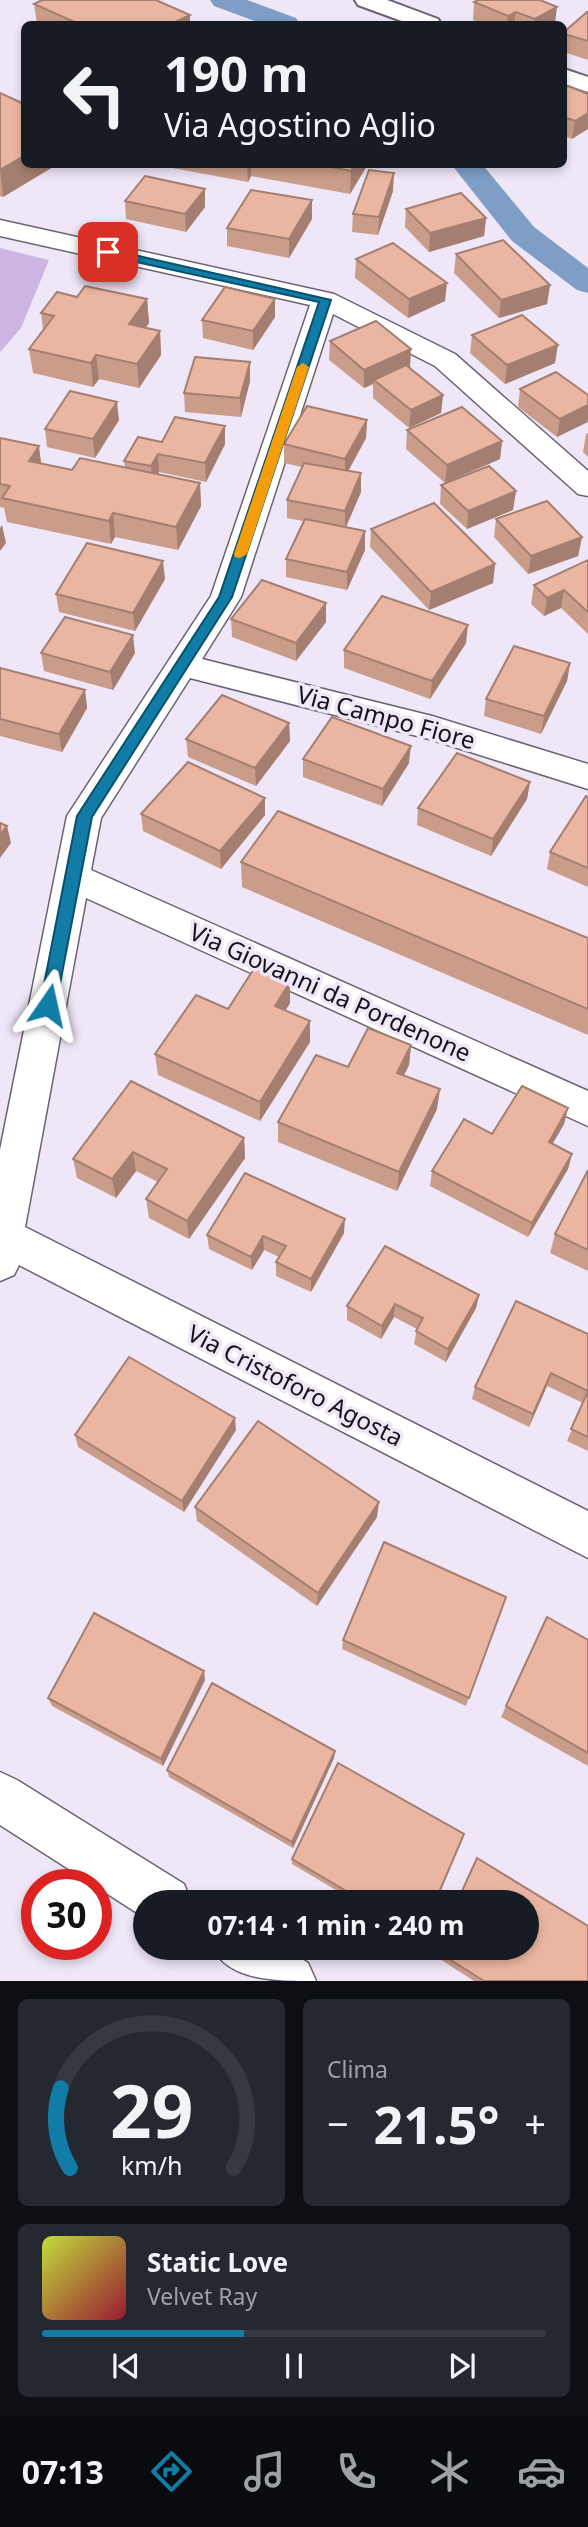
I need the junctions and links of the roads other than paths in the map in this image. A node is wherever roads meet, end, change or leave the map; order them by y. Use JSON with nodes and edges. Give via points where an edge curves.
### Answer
{"nodes":[{"id":1,"x":366,"y":0,"type":"edge"},
{"id":2,"x":422,"y":21,"type":"edge"},
{"id":3,"x":567,"y":77,"type":"edge"},
{"id":4,"x":588,"y":85,"type":"edge"},
{"id":5,"x":0,"y":228,"type":"edge"},
{"id":6,"x":325,"y":300,"type":"junction"},
{"id":7,"x":588,"y":487,"type":"edge"},
{"id":8,"x":181,"y":665,"type":"junction"},
{"id":9,"x":588,"y":777,"type":"edge"},
{"id":10,"x":73,"y":877,"type":"junction"},
{"id":11,"x":588,"y":1109,"type":"edge"},
{"id":12,"x":1,"y":1249,"type":"edge"},
{"id":13,"x":588,"y":1535,"type":"edge"},
{"id":14,"x":0,"y":1797,"type":"edge"},
{"id":15,"x":147,"y":1890,"type":"edge"},
{"id":16,"x":241,"y":1960,"type":"edge"},
{"id":17,"x":290,"y":1981,"type":"edge"}],
"edges":[{"from":1,"to":2,"type":"street"},
{"from":3,"to":4,"type":"street"},
{"from":5,"to":6,"type":"street"},
{"from":6,"to":7,"type":"street","via":[[445,360]]},
{"from":6,"to":8,"type":"street","via":[[226,597]]},
{"from":8,"to":9,"type":"street","name":"Via Campo Fiore","via":[[432,728]]},
{"from":8,"to":10,"type":"street","via":[[84,816]]},
{"from":10,"to":11,"type":"street","name":"Via Giovanni da Pordenone"},
{"from":10,"to":12,"type":"street"},
{"from":12,"to":13,"type":"street","name":"Via Cristoforo Agosta"},
{"from":14,"to":15,"type":"street"},
{"from":16,"to":17,"type":"street"}]}
